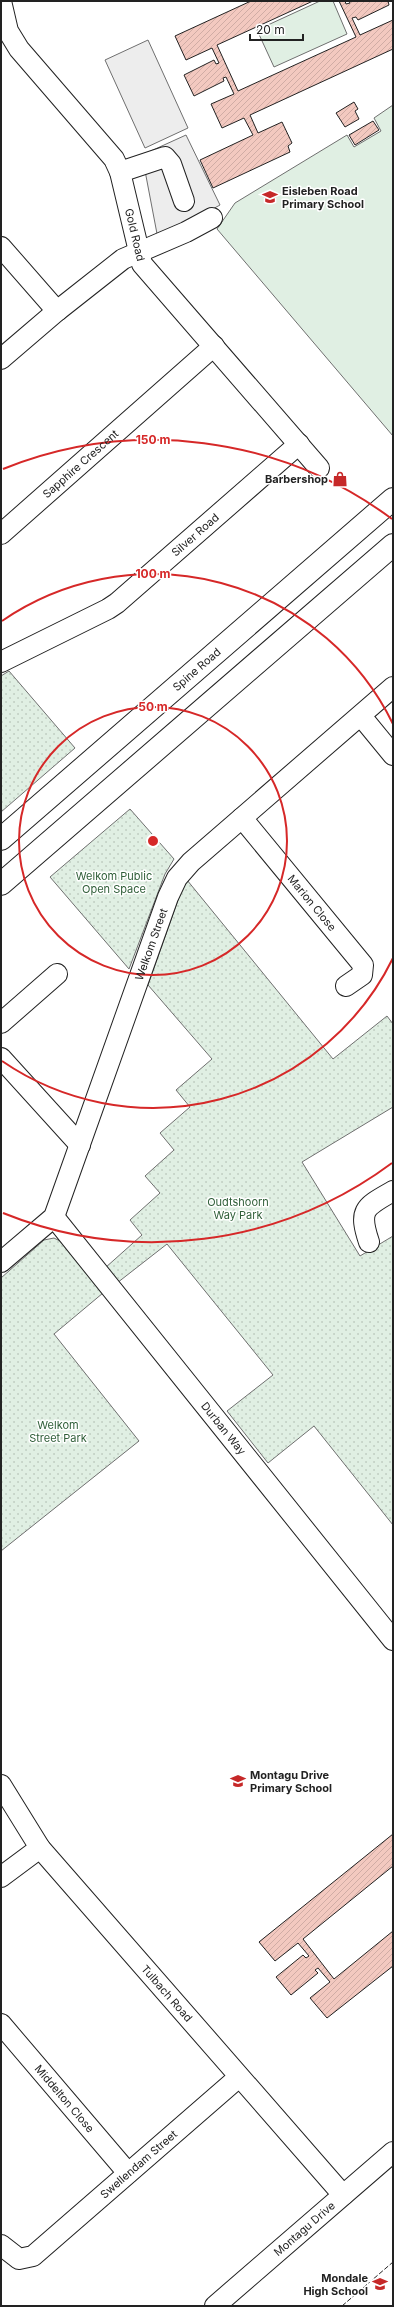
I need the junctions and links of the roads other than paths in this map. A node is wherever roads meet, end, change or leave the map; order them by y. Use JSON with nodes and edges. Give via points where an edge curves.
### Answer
{"nodes":[{"id":1,"x":1,"y":1,"type":"edge"},
{"id":2,"x":120,"y":172,"type":"junction"},
{"id":3,"x":184,"y":201,"type":"dead end"},
{"id":4,"x":212,"y":218,"type":"dead end"},
{"id":5,"x":1,"y":247,"type":"edge"},
{"id":6,"x":137,"y":252,"type":"junction"},
{"id":7,"x":57,"y":311,"type":"junction"},
{"id":8,"x":214,"y":346,"type":"junction"},
{"id":9,"x":1,"y":360,"type":"edge"},
{"id":10,"x":299,"y":444,"type":"junction"},
{"id":11,"x":319,"y":468,"type":"dead end"},
{"id":12,"x":393,"y":500,"type":"edge"},
{"id":13,"x":1,"y":534,"type":"edge"},
{"id":14,"x":393,"y":545,"type":"edge"},
{"id":15,"x":1,"y":662,"type":"edge"},
{"id":16,"x":393,"y":687,"type":"edge"},
{"id":17,"x":360,"y":716,"type":"junction"},
{"id":18,"x":393,"y":755,"type":"edge"},
{"id":19,"x":242,"y":818,"type":"junction"},
{"id":20,"x":1,"y":839,"type":"edge"},
{"id":21,"x":1,"y":884,"type":"edge"},
{"id":22,"x":57,"y":974,"type":"dead end"},
{"id":23,"x":346,"y":986,"type":"dead end"},
{"id":24,"x":1,"y":1023,"type":"edge"},
{"id":25,"x":1,"y":1058,"type":"edge"},
{"id":26,"x":80,"y":1145,"type":"junction"},
{"id":27,"x":393,"y":1190,"type":"edge"},
{"id":28,"x":54,"y":1217,"type":"junction"},
{"id":29,"x":368,"y":1242,"type":"dead end"},
{"id":30,"x":2,"y":1259,"type":"edge"},
{"id":31,"x":391,"y":1634,"type":"edge"},
{"id":32,"x":1,"y":1785,"type":"edge"},
{"id":33,"x":40,"y":1848,"type":"junction"},
{"id":34,"x":1,"y":1877,"type":"edge"},
{"id":35,"x":1,"y":2024,"type":"edge"},
{"id":36,"x":239,"y":2077,"type":"junction"},
{"id":37,"x":393,"y":2152,"type":"edge"},
{"id":38,"x":128,"y":2172,"type":"junction"},
{"id":39,"x":343,"y":2195,"type":"junction"},
{"id":40,"x":1,"y":2246,"type":"edge"},
{"id":41,"x":215,"y":2306,"type":"edge"}],
"edges":[{"from":1,"to":2,"type":"street","name":"Gold Road","via":[[8,31],[19,49],[114,159]]},
{"from":2,"to":3,"type":"street","via":[[165,157],[171,164]]},
{"from":2,"to":6,"type":"street","name":"Gold Road"},
{"from":4,"to":6,"type":"street","via":[[186,232]]},
{"from":5,"to":7,"type":"street"},
{"from":6,"to":7,"type":"street","via":[[106,271]]},
{"from":6,"to":8,"type":"street","name":"Gold Road","via":[[152,277]]},
{"from":7,"to":9,"type":"street"},
{"from":8,"to":10,"type":"street","name":"Gold Road"},
{"from":8,"to":13,"type":"street","name":"Sapphire Crescent"},
{"from":10,"to":11,"type":"street","name":"Gold Road"},
{"from":10,"to":15,"type":"street","name":"Silver Road","via":[[112,606]]},
{"from":12,"to":20,"type":"main road","name":"Spine Road"},
{"from":14,"to":21,"type":"main road"},
{"from":16,"to":17,"type":"street","name":"Welkom Street"},
{"from":17,"to":18,"type":"street"},
{"from":17,"to":19,"type":"street","name":"Welkom Street"},
{"from":19,"to":23,"type":"street","name":"Marion Close","via":[[363,965],[362,975]]},
{"from":19,"to":26,"type":"street","name":"Welkom Street","via":[[191,862],[171,889]]},
{"from":22,"to":24,"type":"street"},
{"from":25,"to":26,"type":"street"},
{"from":26,"to":28,"type":"street","name":"Welkom Street"},
{"from":27,"to":29,"type":"street","via":[[365,1211],[363,1222]]},
{"from":28,"to":30,"type":"street","name":"Welkom Street"},
{"from":28,"to":31,"type":"street","name":"Durban Way"},
{"from":32,"to":33,"type":"street","name":"Tulbach Road"},
{"from":33,"to":34,"type":"street"},
{"from":33,"to":36,"type":"street","name":"Tulbach Road"},
{"from":35,"to":38,"type":"street","name":"Middelton Close"},
{"from":36,"to":38,"type":"street","name":"Swellendam Street"},
{"from":36,"to":39,"type":"street","name":"Tulbach Road"},
{"from":37,"to":39,"type":"street","name":"Montagu Drive"},
{"from":38,"to":40,"type":"street","name":"Swellendam Street","via":[[38,2253],[19,2259]]},
{"from":39,"to":41,"type":"street","name":"Montagu Drive"}]}
